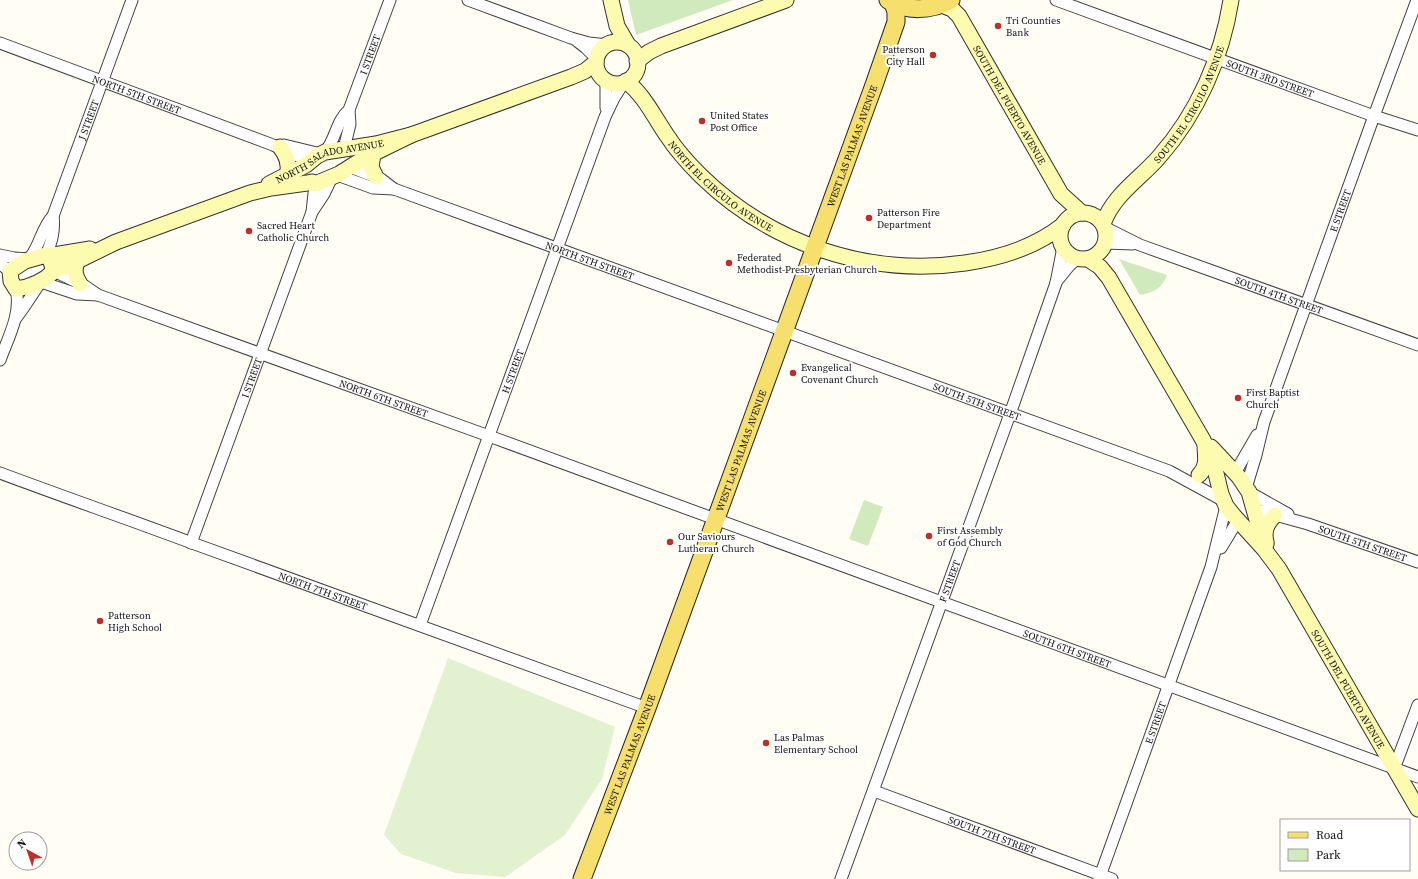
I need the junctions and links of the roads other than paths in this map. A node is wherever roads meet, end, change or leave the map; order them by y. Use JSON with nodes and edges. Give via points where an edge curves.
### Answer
{"nodes":[{"id":1,"x":132,"y":0,"type":"edge"},
{"id":2,"x":390,"y":0,"type":"edge"},
{"id":3,"x":468,"y":0,"type":"edge"},
{"id":4,"x":611,"y":0,"type":"edge"},
{"id":5,"x":786,"y":0,"type":"edge"},
{"id":6,"x":1056,"y":0,"type":"edge"},
{"id":7,"x":1231,"y":0,"type":"edge"},
{"id":8,"x":1417,"y":0,"type":"edge"},
{"id":9,"x":890,"y":2,"type":"edge"},
{"id":10,"x":950,"y":2,"type":"edge"},
{"id":11,"x":911,"y":9,"type":"junction"},
{"id":12,"x":615,"y":18,"type":"junction"},
{"id":13,"x":896,"y":22,"type":"junction"},
{"id":14,"x":571,"y":38,"type":"junction"},
{"id":15,"x":0,"y":43,"type":"edge"},
{"id":16,"x":609,"y":44,"type":"junction"},
{"id":17,"x":634,"y":55,"type":"junction"},
{"id":18,"x":1217,"y":58,"type":"junction"},
{"id":19,"x":596,"y":61,"type":"junction"},
{"id":20,"x":571,"y":78,"type":"junction"},
{"id":21,"x":605,"y":80,"type":"junction"},
{"id":22,"x":103,"y":81,"type":"junction"},
{"id":23,"x":625,"y":82,"type":"junction"},
{"id":24,"x":646,"y":101,"type":"junction"},
{"id":25,"x":349,"y":110,"type":"junction"},
{"id":26,"x":1374,"y":116,"type":"junction"},
{"id":27,"x":604,"y":117,"type":"junction"},
{"id":28,"x":1418,"y":130,"type":"edge"},
{"id":29,"x":411,"y":135,"type":"junction"},
{"id":30,"x":277,"y":146,"type":"junction"},
{"id":31,"x":345,"y":149,"type":"junction"},
{"id":32,"x":373,"y":154,"type":"junction"},
{"id":33,"x":315,"y":158,"type":"junction"},
{"id":34,"x":352,"y":166,"type":"junction"},
{"id":35,"x":288,"y":174,"type":"junction"},
{"id":36,"x":335,"y":176,"type":"junction"},
{"id":37,"x":376,"y":177,"type":"junction"},
{"id":38,"x":313,"y":183,"type":"junction"},
{"id":39,"x":394,"y":189,"type":"junction"},
{"id":40,"x":250,"y":193,"type":"junction"},
{"id":41,"x":1061,"y":194,"type":"junction"},
{"id":42,"x":1121,"y":195,"type":"junction"},
{"id":43,"x":312,"y":212,"type":"junction"},
{"id":44,"x":1086,"y":213,"type":"junction"},
{"id":45,"x":53,"y":216,"type":"junction"},
{"id":46,"x":1065,"y":223,"type":"junction"},
{"id":47,"x":1104,"y":225,"type":"junction"},
{"id":48,"x":116,"y":242,"type":"junction"},
{"id":49,"x":1140,"y":245,"type":"junction"},
{"id":50,"x":1029,"y":246,"type":"junction"},
{"id":51,"x":1063,"y":246,"type":"junction"},
{"id":52,"x":1104,"y":246,"type":"junction"},
{"id":53,"x":558,"y":247,"type":"junction"},
{"id":54,"x":815,"y":248,"type":"junction"},
{"id":55,"x":0,"y":255,"type":"edge"},
{"id":56,"x":1083,"y":258,"type":"junction"},
{"id":57,"x":29,"y":259,"type":"junction"},
{"id":58,"x":78,"y":260,"type":"junction"},
{"id":59,"x":50,"y":263,"type":"junction"},
{"id":60,"x":7,"y":278,"type":"edge"},
{"id":61,"x":1110,"y":278,"type":"junction"},
{"id":62,"x":40,"y":282,"type":"junction"},
{"id":63,"x":1056,"y":282,"type":"junction"},
{"id":64,"x":80,"y":284,"type":"junction"},
{"id":65,"x":98,"y":295,"type":"junction"},
{"id":66,"x":1306,"y":304,"type":"junction"},
{"id":67,"x":15,"y":318,"type":"junction"},
{"id":68,"x":785,"y":330,"type":"junction"},
{"id":69,"x":1418,"y":345,"type":"edge"},
{"id":70,"x":261,"y":353,"type":"junction"},
{"id":71,"x":0,"y":360,"type":"edge"},
{"id":72,"x":1010,"y":414,"type":"junction"},
{"id":73,"x":1264,"y":422,"type":"junction"},
{"id":74,"x":1200,"y":434,"type":"junction"},
{"id":75,"x":489,"y":436,"type":"junction"},
{"id":76,"x":1168,"y":471,"type":"junction"},
{"id":77,"x":1234,"y":472,"type":"junction"},
{"id":78,"x":0,"y":473,"type":"edge"},
{"id":79,"x":1199,"y":475,"type":"junction"},
{"id":80,"x":1218,"y":479,"type":"junction"},
{"id":81,"x":1248,"y":490,"type":"junction"},
{"id":82,"x":1225,"y":503,"type":"junction"},
{"id":83,"x":1254,"y":511,"type":"junction"},
{"id":84,"x":1275,"y":515,"type":"junction"},
{"id":85,"x":716,"y":519,"type":"junction"},
{"id":86,"x":1239,"y":521,"type":"junction"},
{"id":87,"x":1308,"y":524,"type":"junction"},
{"id":88,"x":192,"y":542,"type":"junction"},
{"id":89,"x":1267,"y":545,"type":"junction"},
{"id":90,"x":1418,"y":562,"type":"edge"},
{"id":91,"x":1211,"y":567,"type":"junction"},
{"id":92,"x":1279,"y":569,"type":"junction"},
{"id":93,"x":942,"y":602,"type":"junction"},
{"id":94,"x":420,"y":625,"type":"junction"},
{"id":95,"x":1168,"y":685,"type":"junction"},
{"id":96,"x":1418,"y":705,"type":"edge"},
{"id":97,"x":647,"y":708,"type":"junction"},
{"id":98,"x":1394,"y":768,"type":"junction"},
{"id":99,"x":1418,"y":777,"type":"edge"},
{"id":100,"x":874,"y":791,"type":"junction"},
{"id":101,"x":1418,"y":809,"type":"edge"},
{"id":102,"x":1100,"y":877,"type":"edge"},
{"id":103,"x":582,"y":879,"type":"edge"},
{"id":104,"x":841,"y":879,"type":"edge"},
{"id":105,"x":1112,"y":879,"type":"edge"}],
"edges":[{"from":1,"to":22,"type":"street","name":"J STREET"},
{"from":2,"to":25,"type":"street","name":"I STREET"},
{"from":3,"to":14,"type":"street"},
{"from":4,"to":12,"type":"street","name":"NORTH EL CIRCULO AVENUE"},
{"from":5,"to":17,"type":"street"},
{"from":6,"to":18,"type":"street","name":"SOUTH 3RD STREET"},
{"from":7,"to":18,"type":"street","name":"SOUTH EL CIRCULO AVENUE"},
{"from":8,"to":26,"type":"street","name":"E STREET"},
{"from":9,"to":11,"type":"main road"},
{"from":9,"to":13,"type":"main road","name":"WEST LAS PALMAS AVENUE","via":[[896,12]]},
{"from":10,"to":11,"type":"main road"},
{"from":10,"to":41,"type":"street","name":"SOUTH DEL PUERTO AVENUE"},
{"from":11,"to":13,"type":"main road","name":"WEST LAS PALMAS AVENUE"},
{"from":12,"to":16,"type":"street","name":"NORTH EL CIRCULO AVENUE"},
{"from":12,"to":17,"type":"street","name":"NORTH EL CIRCULO AVENUE","via":[[620,33]]},
{"from":13,"to":54,"type":"main road","name":"WEST LAS PALMAS AVENUE"},
{"from":14,"to":16,"type":"street","via":[[589,43]]},
{"from":14,"to":19,"type":"street","via":[[586,48]]},
{"from":15,"to":22,"type":"street","name":"NORTH 5TH STREET"},
{"from":16,"to":17,"type":"street","via":[[618,42]]},
{"from":16,"to":19,"type":"street","via":[[599,52]]},
{"from":17,"to":23,"type":"street","via":[[633,76]]},
{"from":17,"to":24,"type":"street","name":"NORTH EL CIRCULO AVENUE"},
{"from":18,"to":26,"type":"street","name":"SOUTH 3RD STREET"},
{"from":18,"to":42,"type":"street","name":"SOUTH EL CIRCULO AVENUE","via":[[1207,83],[1176,135],[1155,162]]},
{"from":19,"to":20,"type":"street","name":"NORTH SALADO AVENUE","via":[[585,71]]},
{"from":19,"to":21,"type":"street","via":[[597,70]]},
{"from":20,"to":21,"type":"street","name":"NORTH SALADO AVENUE","via":[[587,75]]},
{"from":20,"to":29,"type":"street","name":"NORTH SALADO AVENUE"},
{"from":21,"to":23,"type":"street","via":[[613,83]]},
{"from":21,"to":27,"type":"street","name":"H STREET","via":[[607,98]]},
{"from":22,"to":30,"type":"street","name":"NORTH 5TH STREET"},
{"from":22,"to":45,"type":"street","name":"J STREET"},
{"from":23,"to":24,"type":"street","name":"NORTH EL CIRCULO AVENUE","via":[[637,90]]},
{"from":23,"to":27,"type":"street","name":"H STREET"},
{"from":24,"to":54,"type":"street","name":"NORTH EL CIRCULO AVENUE","via":[[675,146],[720,194],[766,225]]},
{"from":25,"to":31,"type":"street","name":"I STREET","via":[[350,124]]},
{"from":25,"to":33,"type":"street","name":"I STREET","via":[[342,118],[332,141]]},
{"from":26,"to":28,"type":"street","name":"SOUTH 3RD STREET"},
{"from":26,"to":66,"type":"street","name":"E STREET"},
{"from":27,"to":53,"type":"street","name":"H STREET"},
{"from":29,"to":31,"type":"street","name":"NORTH SALADO AVENUE"},
{"from":29,"to":32,"type":"street","name":"NORTH SALADO AVENUE"},
{"from":30,"to":33,"type":"street","name":"NORTH 5TH STREET"},
{"from":30,"to":35,"type":"street","via":[[288,162]]},
{"from":31,"to":33,"type":"street","name":"NORTH SALADO AVENUE"},
{"from":31,"to":34,"type":"street","via":[[352,157]]},
{"from":32,"to":34,"type":"street","name":"NORTH SALADO AVENUE"},
{"from":32,"to":37,"type":"street","via":[[371,167]]},
{"from":33,"to":35,"type":"street","name":"NORTH SALADO AVENUE"},
{"from":33,"to":38,"type":"street","via":[[306,175]]},
{"from":34,"to":36,"type":"street","name":"NORTH SALADO AVENUE"},
{"from":34,"to":37,"type":"street","name":"NORTH 5TH STREET"},
{"from":35,"to":40,"type":"street","name":"NORTH SALADO AVENUE"},
{"from":36,"to":38,"type":"street","name":"NORTH SALADO AVENUE"},
{"from":36,"to":39,"type":"street","name":"NORTH 5TH STREET","via":[[373,188]]},
{"from":36,"to":43,"type":"street","name":"I STREET"},
{"from":37,"to":39,"type":"street","name":"NORTH 5TH STREET"},
{"from":38,"to":40,"type":"street","name":"NORTH SALADO AVENUE"},
{"from":38,"to":43,"type":"street","name":"I STREET"},
{"from":39,"to":53,"type":"street","name":"NORTH 5TH STREET"},
{"from":40,"to":48,"type":"street","name":"NORTH SALADO AVENUE"},
{"from":41,"to":44,"type":"street","name":"SOUTH DEL PUERTO AVENUE"},
{"from":41,"to":46,"type":"street","name":"SOUTH DEL PUERTO AVENUE"},
{"from":42,"to":44,"type":"street","name":"SOUTH EL CIRCULO AVENUE"},
{"from":42,"to":47,"type":"street","name":"SOUTH EL CIRCULO AVENUE","via":[[1108,210]]},
{"from":43,"to":70,"type":"street","name":"I STREET"},
{"from":44,"to":46,"type":"street","via":[[1072,216]]},
{"from":44,"to":47,"type":"street","via":[[1095,216]]},
{"from":45,"to":57,"type":"street","name":"J STREET","via":[[46,224]]},
{"from":45,"to":59,"type":"street","name":"J STREET"},
{"from":46,"to":50,"type":"street"},
{"from":46,"to":51,"type":"street","via":[[1060,235]]},
{"from":47,"to":49,"type":"street","name":"SOUTH 4TH STREET"},
{"from":47,"to":52,"type":"street"},
{"from":48,"to":58,"type":"street","name":"NORTH SALADO AVENUE"},
{"from":48,"to":59,"type":"street","name":"NORTH SALADO AVENUE"},
{"from":49,"to":52,"type":"street","name":"SOUTH 4TH STREET","via":[[1118,243]]},
{"from":49,"to":66,"type":"street","name":"SOUTH 4TH STREET"},
{"from":50,"to":51,"type":"street"},
{"from":50,"to":54,"type":"street","via":[[1009,254],[977,261],[923,266],[862,261]]},
{"from":51,"to":56,"type":"street","via":[[1068,254]]},
{"from":51,"to":63,"type":"street","name":"F STREET"},
{"from":52,"to":56,"type":"street","via":[[1094,256]]},
{"from":52,"to":61,"type":"street","name":"SOUTH DEL PUERTO AVENUE","via":[[1104,262]]},
{"from":53,"to":68,"type":"street","name":"NORTH 5TH STREET"},
{"from":53,"to":75,"type":"street","name":"H STREET"},
{"from":54,"to":68,"type":"main road","name":"WEST LAS PALMAS AVENUE"},
{"from":55,"to":57,"type":"street"},
{"from":56,"to":61,"type":"street","name":"SOUTH DEL PUERTO AVENUE","via":[[1100,267]]},
{"from":56,"to":63,"type":"street","name":"F STREET","via":[[1069,266]]},
{"from":57,"to":59,"type":"street","name":"NORTH SALADO AVENUE"},
{"from":57,"to":60,"type":"street","name":"NORTH SALADO AVENUE","via":[[21,263]]},
{"from":58,"to":59,"type":"street","name":"NORTH SALADO AVENUE"},
{"from":58,"to":64,"type":"street","via":[[75,273]]},
{"from":59,"to":62,"type":"street","name":"NORTH SALADO AVENUE"},
{"from":59,"to":64,"type":"street","name":"NORTH 6TH STREET"},
{"from":60,"to":62,"type":"street","name":"NORTH SALADO AVENUE","via":[[28,287]]},
{"from":60,"to":67,"type":"street","via":[[18,300]]},
{"from":61,"to":74,"type":"street","name":"SOUTH DEL PUERTO AVENUE"},
{"from":62,"to":65,"type":"street","via":[[77,294]]},
{"from":62,"to":67,"type":"street"},
{"from":63,"to":72,"type":"street","name":"F STREET"},
{"from":64,"to":65,"type":"street","name":"NORTH 6TH STREET"},
{"from":65,"to":70,"type":"street","name":"NORTH 6TH STREET"},
{"from":66,"to":69,"type":"street","name":"SOUTH 4TH STREET"},
{"from":66,"to":73,"type":"street","name":"E STREET"},
{"from":67,"to":71,"type":"street"},
{"from":68,"to":72,"type":"street","name":"SOUTH 5TH STREET"},
{"from":68,"to":85,"type":"main road","name":"WEST LAS PALMAS AVENUE"},
{"from":70,"to":75,"type":"street","name":"NORTH 6TH STREET"},
{"from":70,"to":88,"type":"street","name":"I STREET"},
{"from":72,"to":76,"type":"street","name":"SOUTH 5TH STREET"},
{"from":72,"to":93,"type":"street","name":"F STREET"},
{"from":73,"to":77,"type":"street","name":"E STREET"},
{"from":73,"to":81,"type":"street","name":"E STREET"},
{"from":74,"to":77,"type":"street","name":"SOUTH DEL PUERTO AVENUE"},
{"from":74,"to":79,"type":"street","via":[[1206,464]]},
{"from":74,"to":80,"type":"street","name":"SOUTH DEL PUERTO AVENUE"},
{"from":75,"to":85,"type":"street","name":"NORTH 6TH STREET"},
{"from":75,"to":94,"type":"street","name":"H STREET"},
{"from":76,"to":79,"type":"street","name":"SOUTH 5TH STREET"},
{"from":76,"to":82,"type":"street","name":"SOUTH 5TH STREET"},
{"from":77,"to":80,"type":"street"},
{"from":77,"to":81,"type":"street","name":"SOUTH DEL PUERTO AVENUE"},
{"from":78,"to":88,"type":"street","name":"NORTH 7TH STREET"},
{"from":79,"to":80,"type":"street","name":"SOUTH 5TH STREET"},
{"from":80,"to":82,"type":"street","name":"SOUTH DEL PUERTO AVENUE"},
{"from":81,"to":83,"type":"street","name":"SOUTH DEL PUERTO AVENUE"},
{"from":81,"to":87,"type":"street","name":"SOUTH 5TH STREET"},
{"from":82,"to":86,"type":"street","name":"SOUTH DEL PUERTO AVENUE"},
{"from":82,"to":91,"type":"street","name":"E STREET"},
{"from":83,"to":84,"type":"street","name":"SOUTH 5TH STREET"},
{"from":83,"to":86,"type":"street","via":[[1248,519]]},
{"from":83,"to":89,"type":"street","name":"SOUTH DEL PUERTO AVENUE"},
{"from":84,"to":87,"type":"street","name":"SOUTH 5TH STREET"},
{"from":84,"to":89,"type":"street","via":[[1266,527]]},
{"from":85,"to":93,"type":"street","name":"SOUTH 6TH STREET"},
{"from":85,"to":97,"type":"main road","name":"WEST LAS PALMAS AVENUE"},
{"from":86,"to":91,"type":"street","name":"E STREET","via":[[1228,535]]},
{"from":86,"to":92,"type":"street","name":"SOUTH DEL PUERTO AVENUE"},
{"from":87,"to":90,"type":"street","name":"SOUTH 5TH STREET"},
{"from":88,"to":94,"type":"street","name":"NORTH 7TH STREET","via":[[257,568]]},
{"from":89,"to":92,"type":"street","name":"SOUTH DEL PUERTO AVENUE"},
{"from":91,"to":95,"type":"street","name":"E STREET"},
{"from":92,"to":98,"type":"street","name":"SOUTH DEL PUERTO AVENUE"},
{"from":93,"to":95,"type":"street","name":"SOUTH 6TH STREET"},
{"from":93,"to":100,"type":"street","name":"F STREET"},
{"from":94,"to":97,"type":"street","name":"NORTH 7TH STREET"},
{"from":95,"to":98,"type":"street","name":"SOUTH 6TH STREET"},
{"from":95,"to":102,"type":"street","name":"E STREET"},
{"from":96,"to":98,"type":"street"},
{"from":97,"to":103,"type":"main road","name":"WEST LAS PALMAS AVENUE"},
{"from":98,"to":99,"type":"street","name":"SOUTH 6TH STREET"},
{"from":98,"to":101,"type":"street","name":"SOUTH DEL PUERTO AVENUE"},
{"from":100,"to":102,"type":"street","name":"SOUTH 7TH STREET"},
{"from":100,"to":104,"type":"street","name":"F STREET"},
{"from":102,"to":105,"type":"street","name":"SOUTH 7TH STREET"}]}
